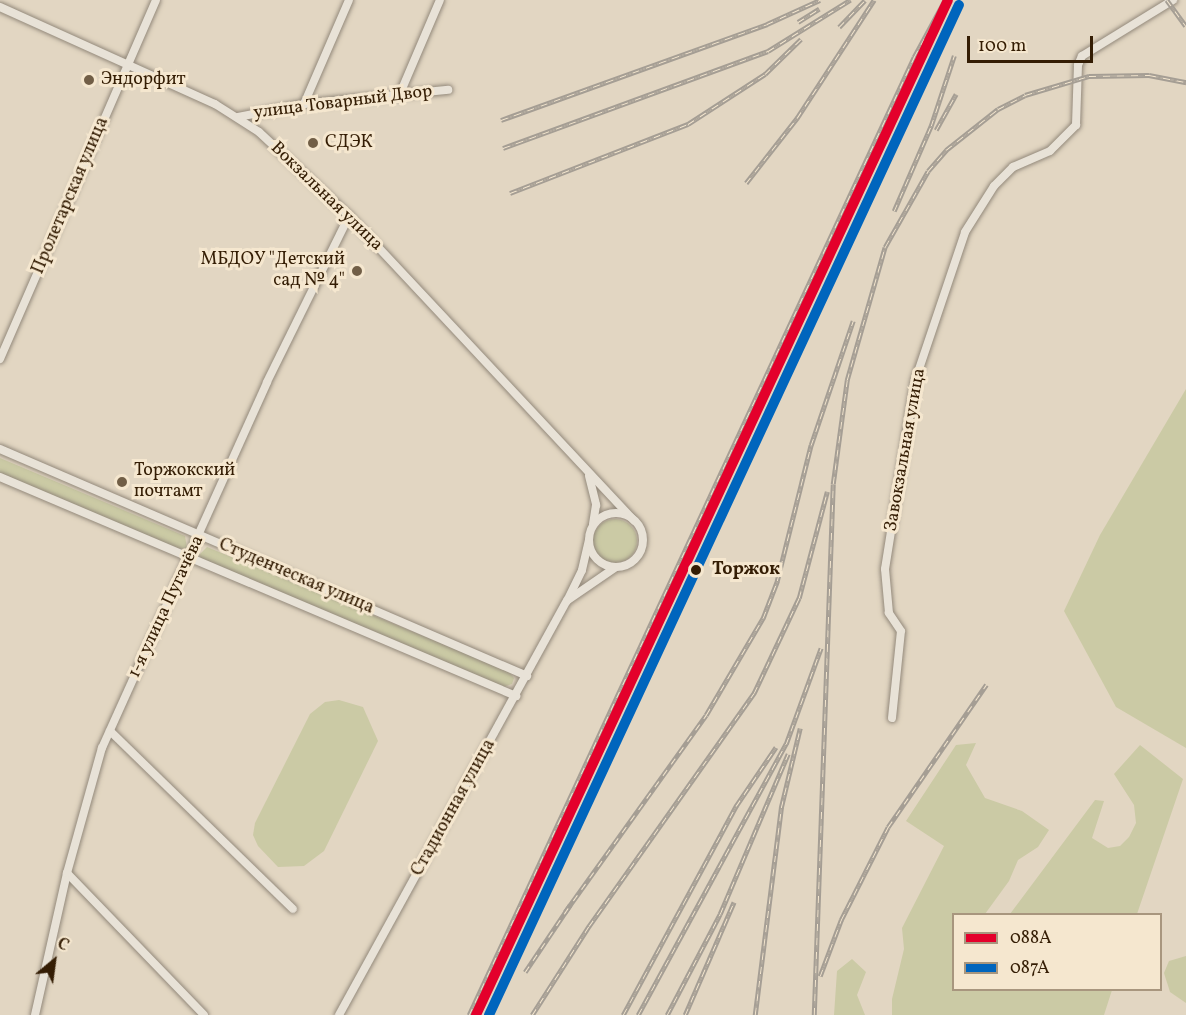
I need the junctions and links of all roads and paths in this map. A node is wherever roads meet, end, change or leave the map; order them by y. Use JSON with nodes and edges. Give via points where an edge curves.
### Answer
{"nodes":[{"id":1,"x":156,"y":0,"type":"edge"},
{"id":2,"x":349,"y":0,"type":"edge"},
{"id":3,"x":440,"y":0,"type":"edge"},
{"id":4,"x":1173,"y":0,"type":"edge"},
{"id":5,"x":0,"y":7,"type":"edge"},
{"id":6,"x":129,"y":64,"type":"junction"},
{"id":7,"x":448,"y":90,"type":"dead end"},
{"id":8,"x":399,"y":96,"type":"junction"},
{"id":9,"x":304,"y":104,"type":"junction"},
{"id":10,"x":238,"y":117,"type":"junction"},
{"id":11,"x":349,"y":216,"type":"junction"},
{"id":12,"x":0,"y":359,"type":"edge"},
{"id":13,"x":0,"y":449,"type":"edge"},
{"id":14,"x":588,"y":473,"type":"junction"},
{"id":15,"x":0,"y":477,"type":"edge"},
{"id":16,"x":634,"y":521,"type":"junction"},
{"id":17,"x":592,"y":529,"type":"junction"},
{"id":18,"x":200,"y":535,"type":"junction"},
{"id":19,"x":589,"y":540,"type":"junction"},
{"id":20,"x":190,"y":558,"type":"junction"},
{"id":21,"x":616,"y":567,"type":"junction"},
{"id":22,"x":567,"y":601,"type":"junction"},
{"id":23,"x":527,"y":676,"type":"junction"},
{"id":24,"x":516,"y":696,"type":"junction"},
{"id":25,"x":892,"y":718,"type":"dead end"},
{"id":26,"x":110,"y":731,"type":"junction"},
{"id":27,"x":67,"y":873,"type":"junction"},
{"id":28,"x":292,"y":909,"type":"dead end"},
{"id":29,"x":36,"y":1015,"type":"edge"},
{"id":30,"x":204,"y":1015,"type":"edge"},
{"id":31,"x":339,"y":1015,"type":"edge"}],
"edges":[{"from":1,"to":6,"type":"street","name":"Пролетарская улица"},
{"from":2,"to":9,"type":"street"},
{"from":3,"to":8,"type":"street"},
{"from":4,"to":25,"type":"street","name":"Завокзальная улица","via":[[1082,57],[1078,64],[1076,125],[1050,151],[1013,167],[994,186],[966,232],[915,381],[885,569],[889,613],[901,631]]},
{"from":5,"to":6,"type":"street","name":"Вокзальная улица"},
{"from":6,"to":10,"type":"street","name":"Вокзальная улица"},
{"from":6,"to":12,"type":"street","name":"Пролетарская улица"},
{"from":7,"to":8,"type":"street","name":"улица Товарный Двор"},
{"from":8,"to":9,"type":"street","name":"улица Товарный Двор"},
{"from":9,"to":10,"type":"street","name":"улица Товарный Двор"},
{"from":10,"to":11,"type":"street","name":"Вокзальная улица","via":[[297,165]]},
{"from":11,"to":14,"type":"street","name":"Вокзальная улица"},
{"from":11,"to":18,"type":"street","name":"1-я улица Пугачёва","via":[[267,382]]},
{"from":13,"to":18,"type":"street","name":"Студенческая улица"},
{"from":14,"to":16,"type":"street","name":"Вокзальная улица"},
{"from":14,"to":17,"type":"street","name":"Вокзальная улица","via":[[596,505]]},
{"from":15,"to":20,"type":"street","name":"Студенческая улица"},
{"from":16,"to":17,"type":"street","via":[[624,515],[609,514]]},
{"from":16,"to":21,"type":"street","via":[[642,534],[641,549],[630,563]]},
{"from":17,"to":19,"type":"street"},
{"from":18,"to":20,"type":"street","name":"1-я улица Пугачёва"},
{"from":18,"to":23,"type":"street","name":"Студенческая улица"},
{"from":19,"to":21,"type":"street","via":[[598,560]]},
{"from":19,"to":22,"type":"street","name":"Стадионная улица","via":[[582,570]]},
{"from":20,"to":24,"type":"street","name":"Студенческая улица"},
{"from":20,"to":26,"type":"street","name":"1-я улица Пугачёва"},
{"from":21,"to":22,"type":"street","name":"Стадионная улица"},
{"from":22,"to":23,"type":"street","name":"Стадионная улица"},
{"from":23,"to":24,"type":"street","name":"Стадионная улица"},
{"from":24,"to":31,"type":"street","name":"Стадионная улица"},
{"from":26,"to":27,"type":"street","name":"1-я улица Пугачёва"},
{"from":26,"to":28,"type":"street"},
{"from":27,"to":29,"type":"street","name":"1-я улица Пугачёва"},
{"from":27,"to":30,"type":"street"}]}
